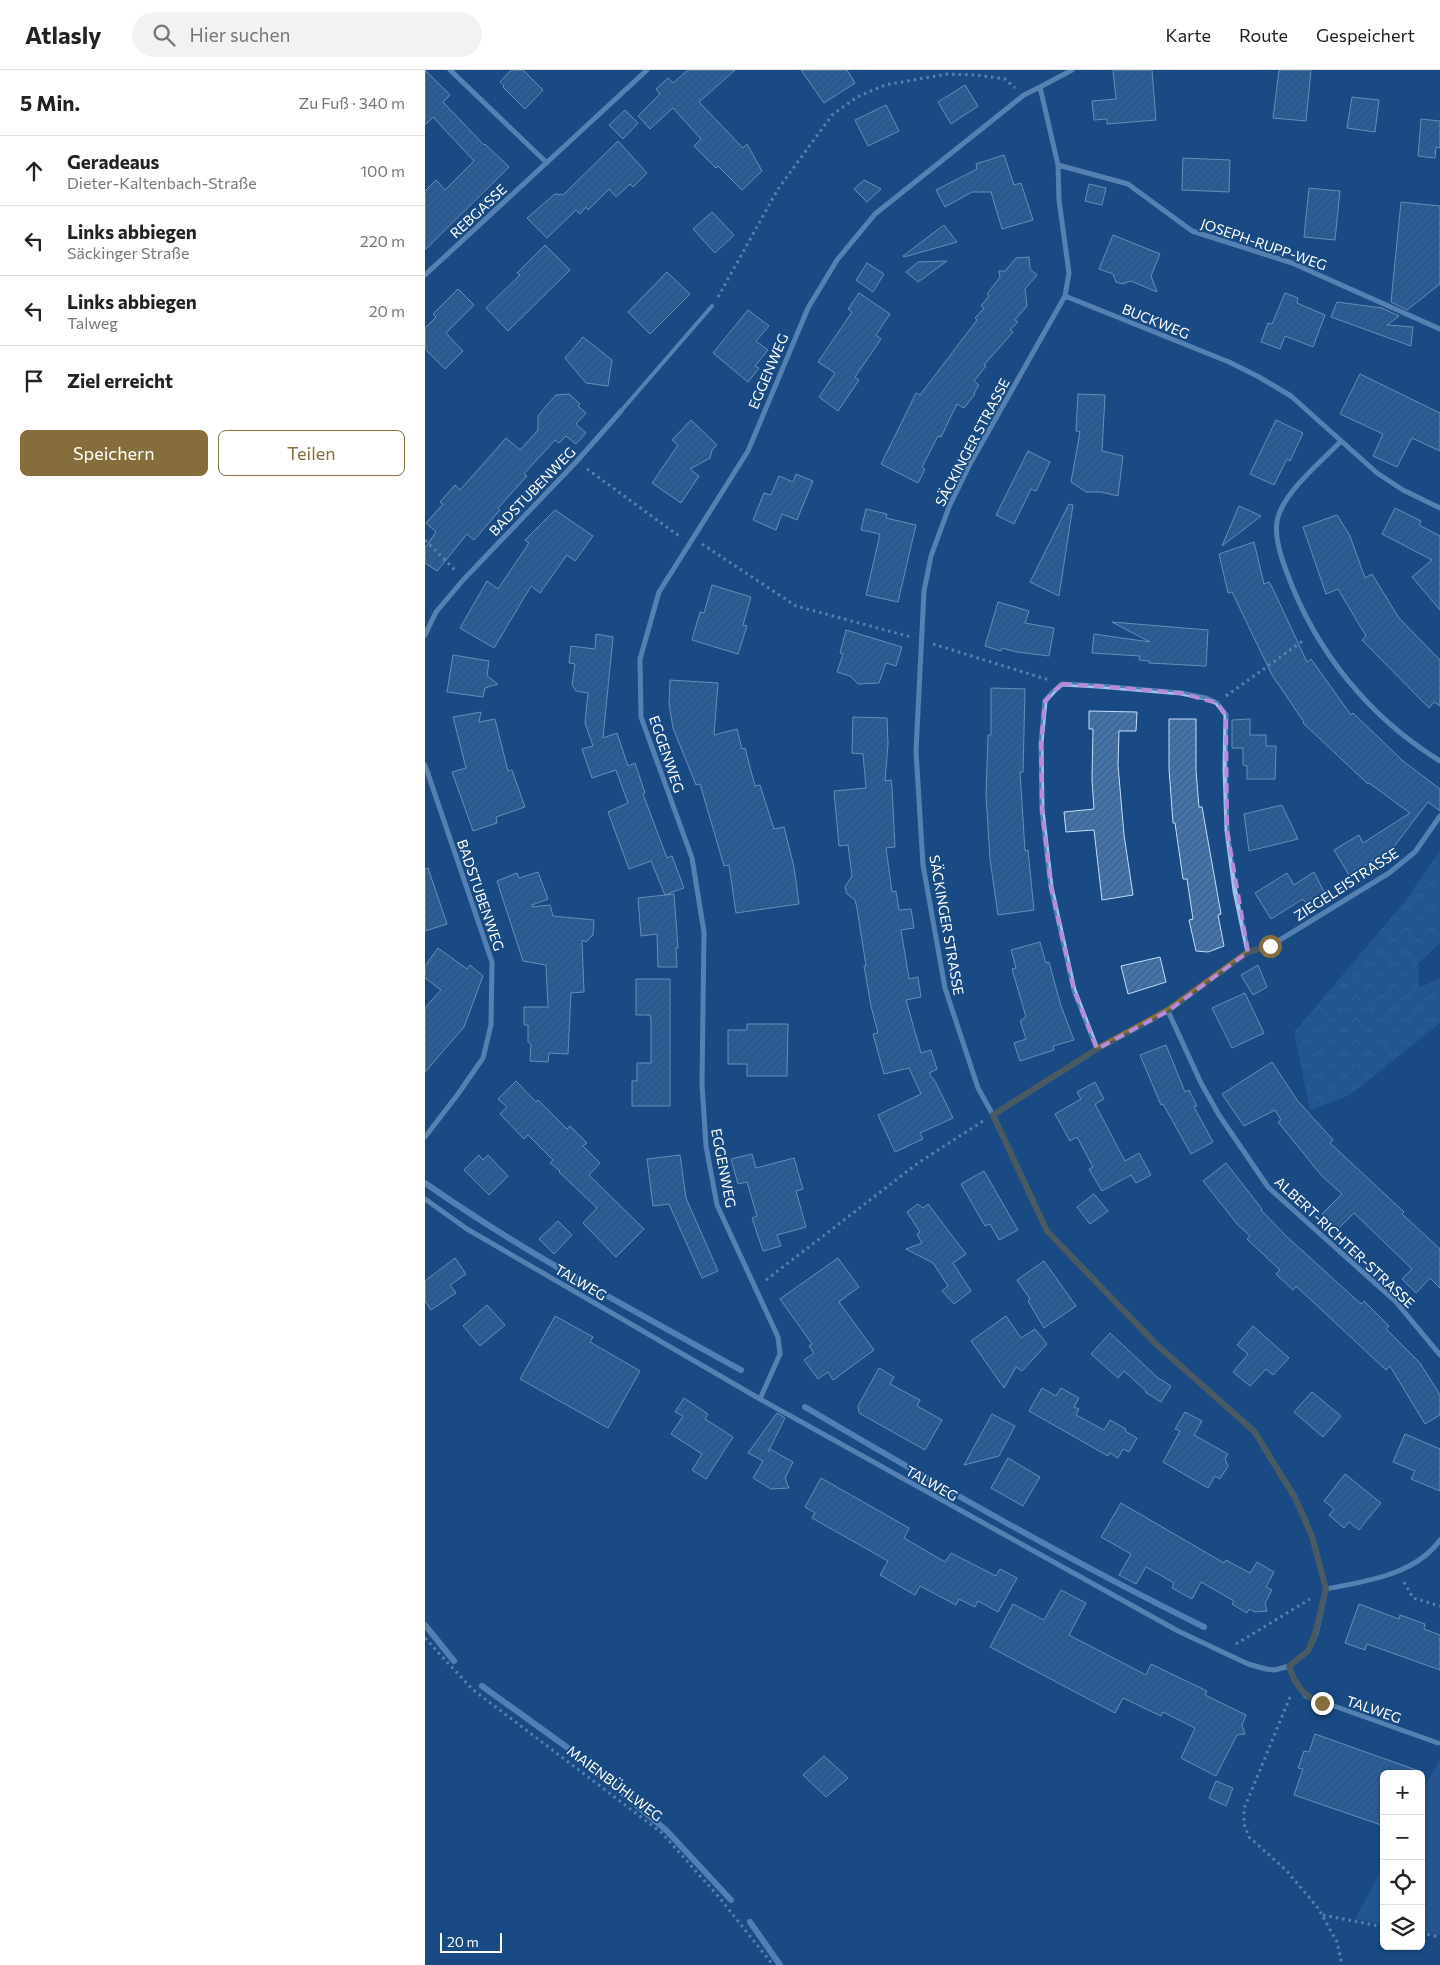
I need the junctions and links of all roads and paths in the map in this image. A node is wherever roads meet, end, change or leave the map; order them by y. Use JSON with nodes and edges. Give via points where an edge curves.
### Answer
{"nodes":[{"id":1,"x":450,"y":70,"type":"edge"},
{"id":2,"x":647,"y":70,"type":"edge"},
{"id":3,"x":1072,"y":70,"type":"edge"},
{"id":4,"x":1040,"y":87,"type":"junction"},
{"id":5,"x":1023,"y":95,"type":"junction"},
{"id":6,"x":547,"y":163,"type":"junction"},
{"id":7,"x":1058,"y":165,"type":"junction"},
{"id":8,"x":425,"y":275,"type":"edge"},
{"id":9,"x":1065,"y":296,"type":"junction"},
{"id":10,"x":712,"y":306,"type":"joint"},
{"id":11,"x":1440,"y":329,"type":"edge"},
{"id":12,"x":621,"y":411,"type":"joint"},
{"id":13,"x":1341,"y":441,"type":"junction"},
{"id":14,"x":577,"y":461,"type":"junction"},
{"id":15,"x":1440,"y":508,"type":"edge"},
{"id":16,"x":693,"y":538,"type":"junction"},
{"id":17,"x":425,"y":540,"type":"edge"},
{"id":18,"x":690,"y":543,"type":"junction"},
{"id":19,"x":464,"y":579,"type":"junction"},
{"id":20,"x":1315,"y":632,"type":"junction"},
{"id":21,"x":425,"y":635,"type":"edge"},
{"id":22,"x":921,"y":640,"type":"junction"},
{"id":23,"x":1062,"y":684,"type":"junction"},
{"id":24,"x":1217,"y":703,"type":"junction"},
{"id":25,"x":1440,"y":761,"type":"edge"},
{"id":26,"x":425,"y":764,"type":"edge"},
{"id":27,"x":1440,"y":816,"type":"edge"},
{"id":28,"x":1248,"y":952,"type":"junction"},
{"id":29,"x":1168,"y":1010,"type":"junction"},
{"id":30,"x":1097,"y":1049,"type":"junction"},
{"id":31,"x":993,"y":1115,"type":"junction"},
{"id":32,"x":425,"y":1137,"type":"edge"},
{"id":33,"x":425,"y":1199,"type":"edge"},
{"id":34,"x":756,"y":1288,"type":"junction"},
{"id":35,"x":1440,"y":1355,"type":"edge"},
{"id":36,"x":760,"y":1399,"type":"junction"},
{"id":37,"x":1440,"y":1540,"type":"edge"},
{"id":38,"x":1398,"y":1571,"type":"junction"},
{"id":39,"x":1326,"y":1589,"type":"junction"},
{"id":40,"x":1440,"y":1606,"type":"edge"},
{"id":41,"x":425,"y":1638,"type":"edge"},
{"id":42,"x":1223,"y":1652,"type":"junction"},
{"id":43,"x":1289,"y":1666,"type":"junction"},
{"id":44,"x":1299,"y":1688,"type":"junction"},
{"id":45,"x":1438,"y":1743,"type":"dead end"},
{"id":46,"x":1323,"y":1915,"type":"junction"},
{"id":47,"x":1380,"y":1925,"type":"edge"},
{"id":48,"x":1425,"y":1935,"type":"edge"},
{"id":49,"x":1440,"y":1937,"type":"edge"},
{"id":50,"x":773,"y":1965,"type":"edge"},
{"id":51,"x":1343,"y":1965,"type":"edge"}],
"edges":[{"from":1,"to":6,"type":"street"},
{"from":2,"to":6,"type":"street","name":"REBGASSE"},
{"from":3,"to":4,"type":"street"},
{"from":4,"to":5,"type":"street","name":"EGGENWEG"},
{"from":4,"to":7,"type":"street"},
{"from":5,"to":10,"type":"path","via":[[1005,79],[947,74],[885,85],[857,97],[832,115],[778,189]]},
{"from":5,"to":16,"type":"street","name":"EGGENWEG","via":[[875,214],[837,260],[807,308],[748,450]]},
{"from":6,"to":8,"type":"street","name":"REBGASSE"},
{"from":7,"to":9,"type":"street","via":[[1059,200],[1069,273]]},
{"from":7,"to":11,"type":"street","name":"JOSEPH-RUPP-WEG","via":[[1128,184],[1192,231],[1292,264]]},
{"from":9,"to":13,"type":"street","name":"BUCKWEG","via":[[1229,362],[1291,396]]},
{"from":9,"to":22,"type":"street","name":"SÄCKINGER STRASSE","via":[[949,507],[931,556],[923,590]]},
{"from":10,"to":12,"type":"lane"},
{"from":12,"to":14,"type":"street","name":"BADSTUBENWEG"},
{"from":13,"to":15,"type":"street","name":"BUCKWEG","via":[[1377,473]]},
{"from":13,"to":20,"type":"street","via":[[1290,495],[1278,518],[1282,559],[1291,586]]},
{"from":14,"to":18,"type":"path"},
{"from":14,"to":19,"type":"street","name":"BADSTUBENWEG"},
{"from":16,"to":18,"type":"street","name":"EGGENWEG"},
{"from":16,"to":22,"type":"path","via":[[797,606]]},
{"from":17,"to":19,"type":"path"},
{"from":18,"to":34,"type":"street","name":"EGGENWEG","via":[[659,592],[640,659],[641,717],[692,858],[704,932],[702,1084],[706,1146],[717,1206]]},
{"from":19,"to":21,"type":"street","name":"BADSTUBENWEG","via":[[436,612]]},
{"from":20,"to":24,"type":"path"},
{"from":20,"to":25,"type":"street","via":[[1347,682],[1372,708],[1402,735]]},
{"from":22,"to":23,"type":"path"},
{"from":22,"to":31,"type":"street","name":"SÄCKINGER STRASSE","via":[[916,751],[923,865],[945,988],[978,1088]]},
{"from":23,"to":24,"type":"street","via":[[1181,693]]},
{"from":23,"to":30,"type":"street","via":[[1045,701],[1041,743],[1042,810],[1051,887],[1074,990]]},
{"from":24,"to":28,"type":"street","via":[[1225,715],[1227,830]]},
{"from":26,"to":32,"type":"street","name":"BADSTUBENWEG","via":[[492,962],[491,1025],[483,1058]]},
{"from":27,"to":28,"type":"street","name":"ZIEGELEISTRASSE","via":[[1415,852],[1389,873],[1270,946]]},
{"from":28,"to":29,"type":"street","name":"ZIEGELEISTRASSE"},
{"from":29,"to":30,"type":"street","name":"ZIEGELEISTRASSE"},
{"from":29,"to":35,"type":"street","name":"ALBERT-RICHTER-STRASSE","via":[[1219,1116],[1268,1187],[1396,1302]]},
{"from":30,"to":31,"type":"street","name":"ZIEGELEISTRASSE"},
{"from":31,"to":34,"type":"path","via":[[918,1163]]},
{"from":31,"to":39,"type":"street","name":"SÄCKINGER STRASSE","via":[[1047,1231],[1157,1345],[1254,1431],[1295,1498],[1312,1536]]},
{"from":33,"to":36,"type":"street","name":"TALWEG","via":[[467,1230]]},
{"from":34,"to":36,"type":"street","name":"EGGENWEG","via":[[778,1337],[780,1354]]},
{"from":36,"to":42,"type":"street","name":"TALWEG","via":[[1170,1627]]},
{"from":37,"to":38,"type":"street","via":[[1431,1552]]},
{"from":38,"to":39,"type":"street","via":[[1373,1580]]},
{"from":38,"to":40,"type":"path","via":[[1413,1598]]},
{"from":39,"to":42,"type":"path"},
{"from":39,"to":43,"type":"street","name":"SÄCKINGER STRASSE","via":[[1308,1651]]},
{"from":41,"to":50,"type":"path","name":"MAIENBÜHLWEG","via":[[472,1689],[663,1833]]},
{"from":42,"to":43,"type":"street","name":"TALWEG","via":[[1265,1669]]},
{"from":43,"to":44,"type":"street"},
{"from":44,"to":45,"type":"street","name":"TALWEG","via":[[1306,1696],[1322,1703]]},
{"from":44,"to":46,"type":"path","via":[[1290,1697],[1244,1809],[1244,1824],[1249,1836],[1285,1870]]},
{"from":46,"to":47,"type":"path"},
{"from":46,"to":51,"type":"path","via":[[1337,1942]]},
{"from":48,"to":49,"type":"path"}]}
